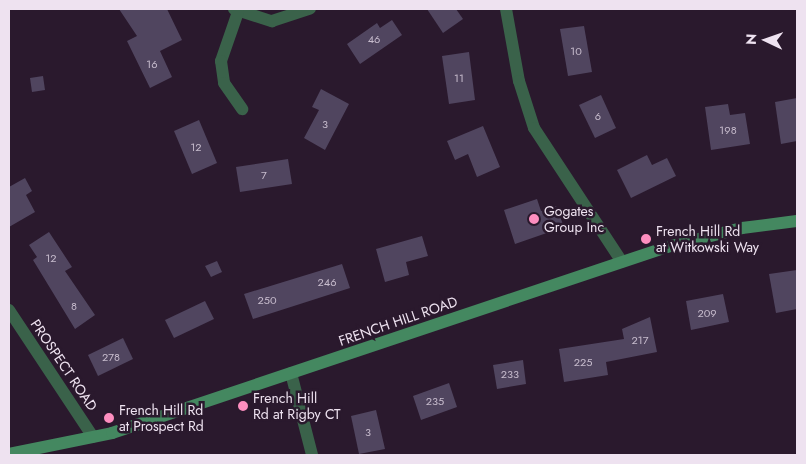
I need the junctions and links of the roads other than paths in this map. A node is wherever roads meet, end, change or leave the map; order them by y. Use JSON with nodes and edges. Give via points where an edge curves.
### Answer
{"nodes":[{"id":1,"x":310,"y":9,"type":"edge"},
{"id":2,"x":506,"y":9,"type":"edge"},
{"id":3,"x":236,"y":10,"type":"edge"},
{"id":4,"x":242,"y":109,"type":"dead end"},
{"id":5,"x":797,"y":221,"type":"edge"},
{"id":6,"x":622,"y":262,"type":"junction"},
{"id":7,"x":9,"y":310,"type":"edge"},
{"id":8,"x":291,"y":373,"type":"junction"},
{"id":9,"x":93,"y":437,"type":"junction"},
{"id":10,"x":9,"y":454,"type":"edge"},
{"id":11,"x":312,"y":455,"type":"edge"}],
"edges":[{"from":1,"to":3,"type":"street","via":[[272,21]]},
{"from":2,"to":6,"type":"street","via":[[519,81],[534,128]]},
{"from":3,"to":4,"type":"street","via":[[221,61],[224,83]]},
{"from":5,"to":6,"type":"main road","name":"FRENCH HILL ROAD","via":[[700,238]]},
{"from":6,"to":8,"type":"main road","name":"FRENCH HILL ROAD"},
{"from":7,"to":9,"type":"street","name":"PROSPECT ROAD"},
{"from":8,"to":9,"type":"main road","name":"FRENCH HILL ROAD"},
{"from":8,"to":11,"type":"street"},
{"from":9,"to":10,"type":"main road","name":"FRENCH HILL ROAD"}]}
